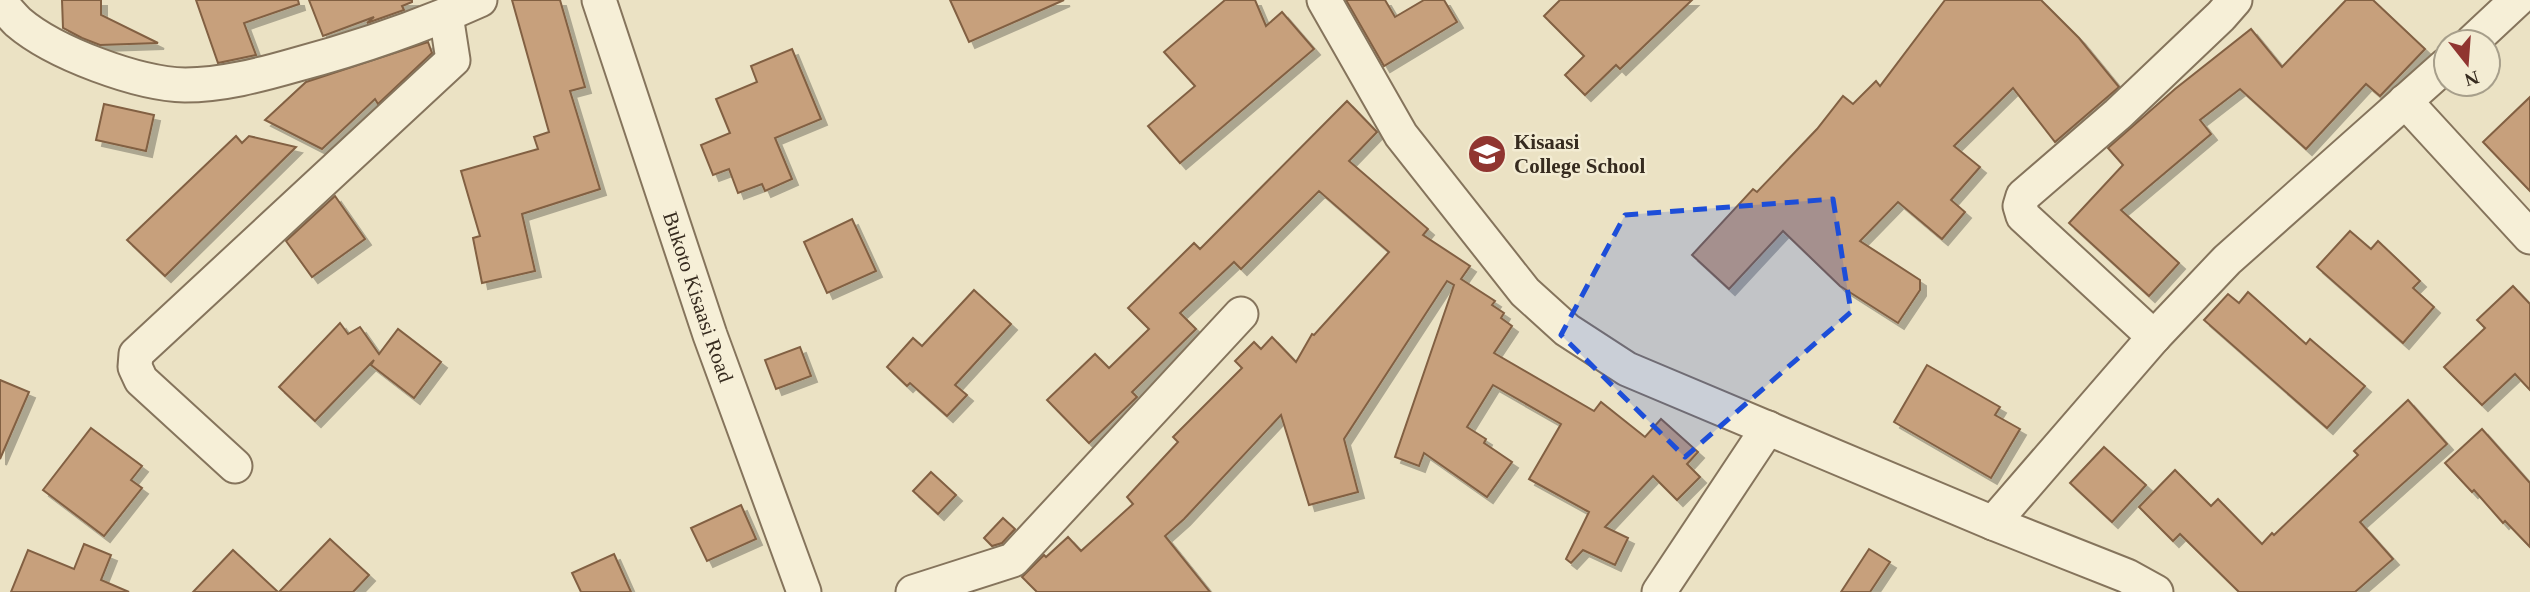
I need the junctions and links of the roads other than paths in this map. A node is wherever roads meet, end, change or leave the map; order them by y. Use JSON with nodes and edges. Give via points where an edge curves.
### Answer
{"nodes":[{"id":1,"x":481,"y":0,"type":"edge"},
{"id":2,"x":600,"y":0,"type":"edge"},
{"id":3,"x":1324,"y":0,"type":"edge"},
{"id":4,"x":2235,"y":0,"type":"edge"},
{"id":5,"x":2517,"y":0,"type":"edge"},
{"id":6,"x":0,"y":2,"type":"edge"},
{"id":7,"x":446,"y":15,"type":"junction"},
{"id":8,"x":2487,"y":28,"type":"edge"},
{"id":9,"x":2432,"y":77,"type":"edge"},
{"id":10,"x":2405,"y":101,"type":"junction"},
{"id":11,"x":2530,"y":237,"type":"edge"},
{"id":12,"x":1241,"y":314,"type":"dead end"},
{"id":13,"x":2154,"y":337,"type":"junction"},
{"id":14,"x":1768,"y":428,"type":"junction"},
{"id":15,"x":235,"y":467,"type":"dead end"},
{"id":16,"x":1993,"y":523,"type":"junction"},
{"id":17,"x":804,"y":592,"type":"edge"},
{"id":18,"x":913,"y":592,"type":"edge"},
{"id":19,"x":1659,"y":592,"type":"edge"},
{"id":20,"x":2156,"y":592,"type":"edge"}],
"edges":[{"from":1,"to":7,"type":"street"},
{"from":2,"to":17,"type":"street","name":"Bukoto Kisaasi Road","via":[[710,335]]},
{"from":3,"to":14,"type":"street","via":[[1401,135],[1525,292],[1567,330],[1627,369]]},
{"from":4,"to":13,"type":"street","via":[[2118,114],[2023,196],[2023,216]]},
{"from":5,"to":8,"type":"street"},
{"from":6,"to":7,"type":"street","via":[[18,21],[65,51],[150,81],[184,85],[261,74],[359,48]]},
{"from":7,"to":15,"type":"street","via":[[453,61],[136,354],[141,380]]},
{"from":9,"to":10,"type":"street"},
{"from":10,"to":11,"type":"street"},
{"from":10,"to":13,"type":"street","via":[[2227,260]]},
{"from":12,"to":18,"type":"street","via":[[1013,560]]},
{"from":13,"to":16,"type":"street"},
{"from":14,"to":16,"type":"street"},
{"from":14,"to":19,"type":"street"},
{"from":16,"to":20,"type":"street"}]}
